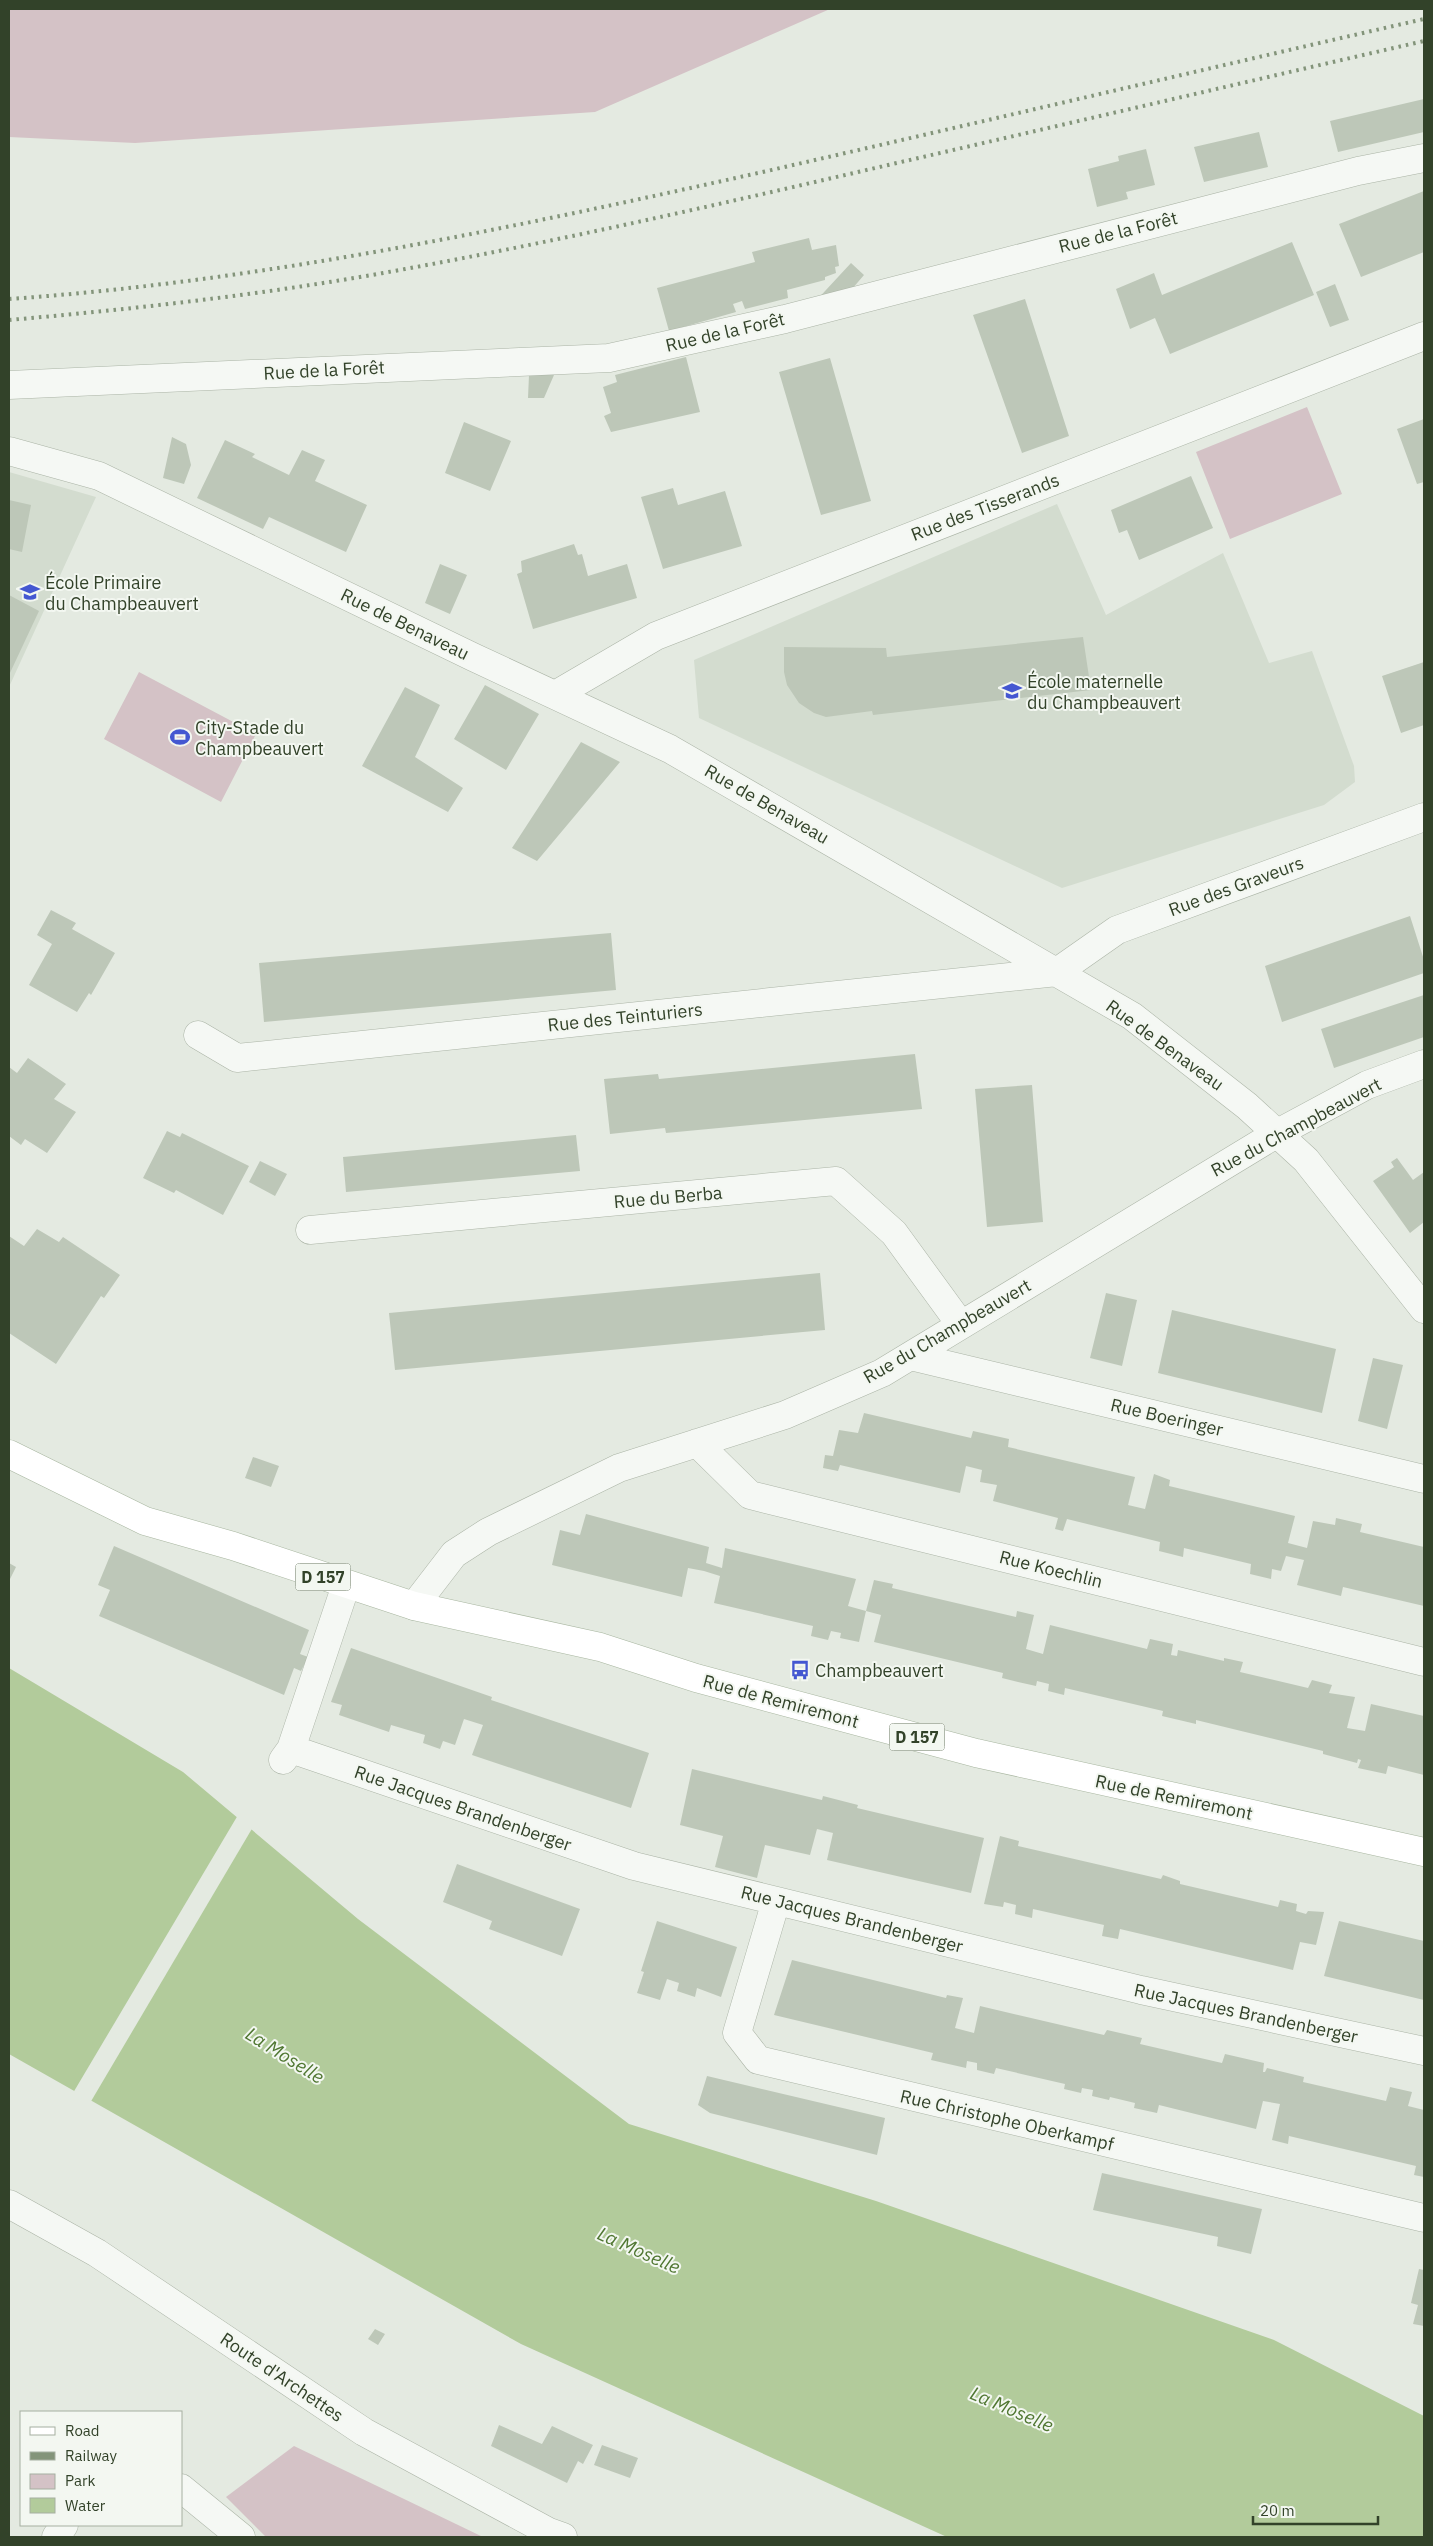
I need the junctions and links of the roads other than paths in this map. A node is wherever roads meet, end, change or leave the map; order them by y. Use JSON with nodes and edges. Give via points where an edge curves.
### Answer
{"nodes":[{"id":1,"x":1424,"y":158,"type":"edge"},
{"id":2,"x":1424,"y":336,"type":"edge"},
{"id":3,"x":9,"y":385,"type":"edge"},
{"id":4,"x":9,"y":451,"type":"edge"},
{"id":5,"x":555,"y":695,"type":"junction"},
{"id":6,"x":1424,"y":818,"type":"edge"},
{"id":7,"x":1057,"y":972,"type":"junction"},
{"id":8,"x":198,"y":1035,"type":"dead end"},
{"id":9,"x":1424,"y":1064,"type":"edge"},
{"id":10,"x":1276,"y":1134,"type":"junction"},
{"id":11,"x":310,"y":1230,"type":"dead end"},
{"id":12,"x":1424,"y":1309,"type":"edge"},
{"id":13,"x":961,"y":1325,"type":"junction"},
{"id":14,"x":910,"y":1356,"type":"junction"},
{"id":15,"x":697,"y":1443,"type":"junction"},
{"id":16,"x":9,"y":1454,"type":"edge"},
{"id":17,"x":1424,"y":1479,"type":"edge"},
{"id":18,"x":346,"y":1585,"type":"junction"},
{"id":19,"x":414,"y":1606,"type":"junction"},
{"id":20,"x":1424,"y":1662,"type":"edge"},
{"id":21,"x":1424,"y":1852,"type":"edge"},
{"id":22,"x":776,"y":1901,"type":"junction"},
{"id":23,"x":1424,"y":2051,"type":"edge"},
{"id":24,"x":9,"y":2204,"type":"edge"},
{"id":25,"x":1424,"y":2218,"type":"edge"},
{"id":26,"x":182,"y":2489,"type":"edge"},
{"id":27,"x":63,"y":2526,"type":"edge"},
{"id":28,"x":56,"y":2537,"type":"edge"},
{"id":29,"x":241,"y":2537,"type":"edge"},
{"id":30,"x":563,"y":2537,"type":"edge"}],
"edges":[{"from":1,"to":3,"type":"street","name":"Rue de la Forêt","via":[[1358,172],[785,319],[609,358]]},
{"from":2,"to":5,"type":"street","name":"Rue des Tisserands","via":[[656,636]]},
{"from":4,"to":5,"type":"street","name":"Rue de Benaveau","via":[[99,476]]},
{"from":5,"to":7,"type":"street","name":"Rue de Benaveau","via":[[670,749]]},
{"from":6,"to":7,"type":"street","name":"Rue des Graveurs","via":[[1117,930]]},
{"from":7,"to":8,"type":"street","name":"Rue des Teinturiers","via":[[237,1058]]},
{"from":7,"to":10,"type":"street","name":"Rue de Benaveau","via":[[1132,1016],[1247,1106]]},
{"from":9,"to":10,"type":"street","name":"Rue du Champbeauvert","via":[[1367,1085]]},
{"from":10,"to":12,"type":"street","name":"Rue de Benaveau","via":[[1306,1160]]},
{"from":10,"to":13,"type":"street","name":"Rue du Champbeauvert"},
{"from":11,"to":13,"type":"street","name":"Rue du Berba","via":[[836,1181],[894,1233]]},
{"from":13,"to":14,"type":"street","name":"Rue du Champbeauvert"},
{"from":14,"to":15,"type":"street","name":"Rue du Champbeauvert","via":[[882,1373],[785,1415]]},
{"from":14,"to":17,"type":"street","name":"Rue Boeringer"},
{"from":15,"to":19,"type":"street","name":"Rue du Champbeauvert","via":[[619,1468],[488,1532],[454,1554]]},
{"from":15,"to":20,"type":"street","name":"Rue Koechlin","via":[[750,1495]]},
{"from":16,"to":18,"type":"main road","name":"Rue de Remiremont","number":"D 157","via":[[145,1521],[233,1546]]},
{"from":18,"to":19,"type":"main road","name":"Rue de Remiremont","number":"D 157"},
{"from":18,"to":22,"type":"street","name":"Rue Jacques Brandenberger","via":[[287,1755],[634,1866]]},
{"from":19,"to":21,"type":"main road","name":"Rue de Remiremont","number":"D 157","via":[[600,1647],[696,1678],[976,1753]]},
{"from":22,"to":23,"type":"street","name":"Rue Jacques Brandenberger","via":[[1141,1990]]},
{"from":22,"to":25,"type":"street","name":"Rue Christophe Oberkampf","via":[[737,2033],[758,2060]]},
{"from":24,"to":30,"type":"street","name":"Route d'Archettes","via":[[97,2253],[364,2432]]},
{"from":26,"to":29,"type":"street"},
{"from":27,"to":28,"type":"street"}]}
